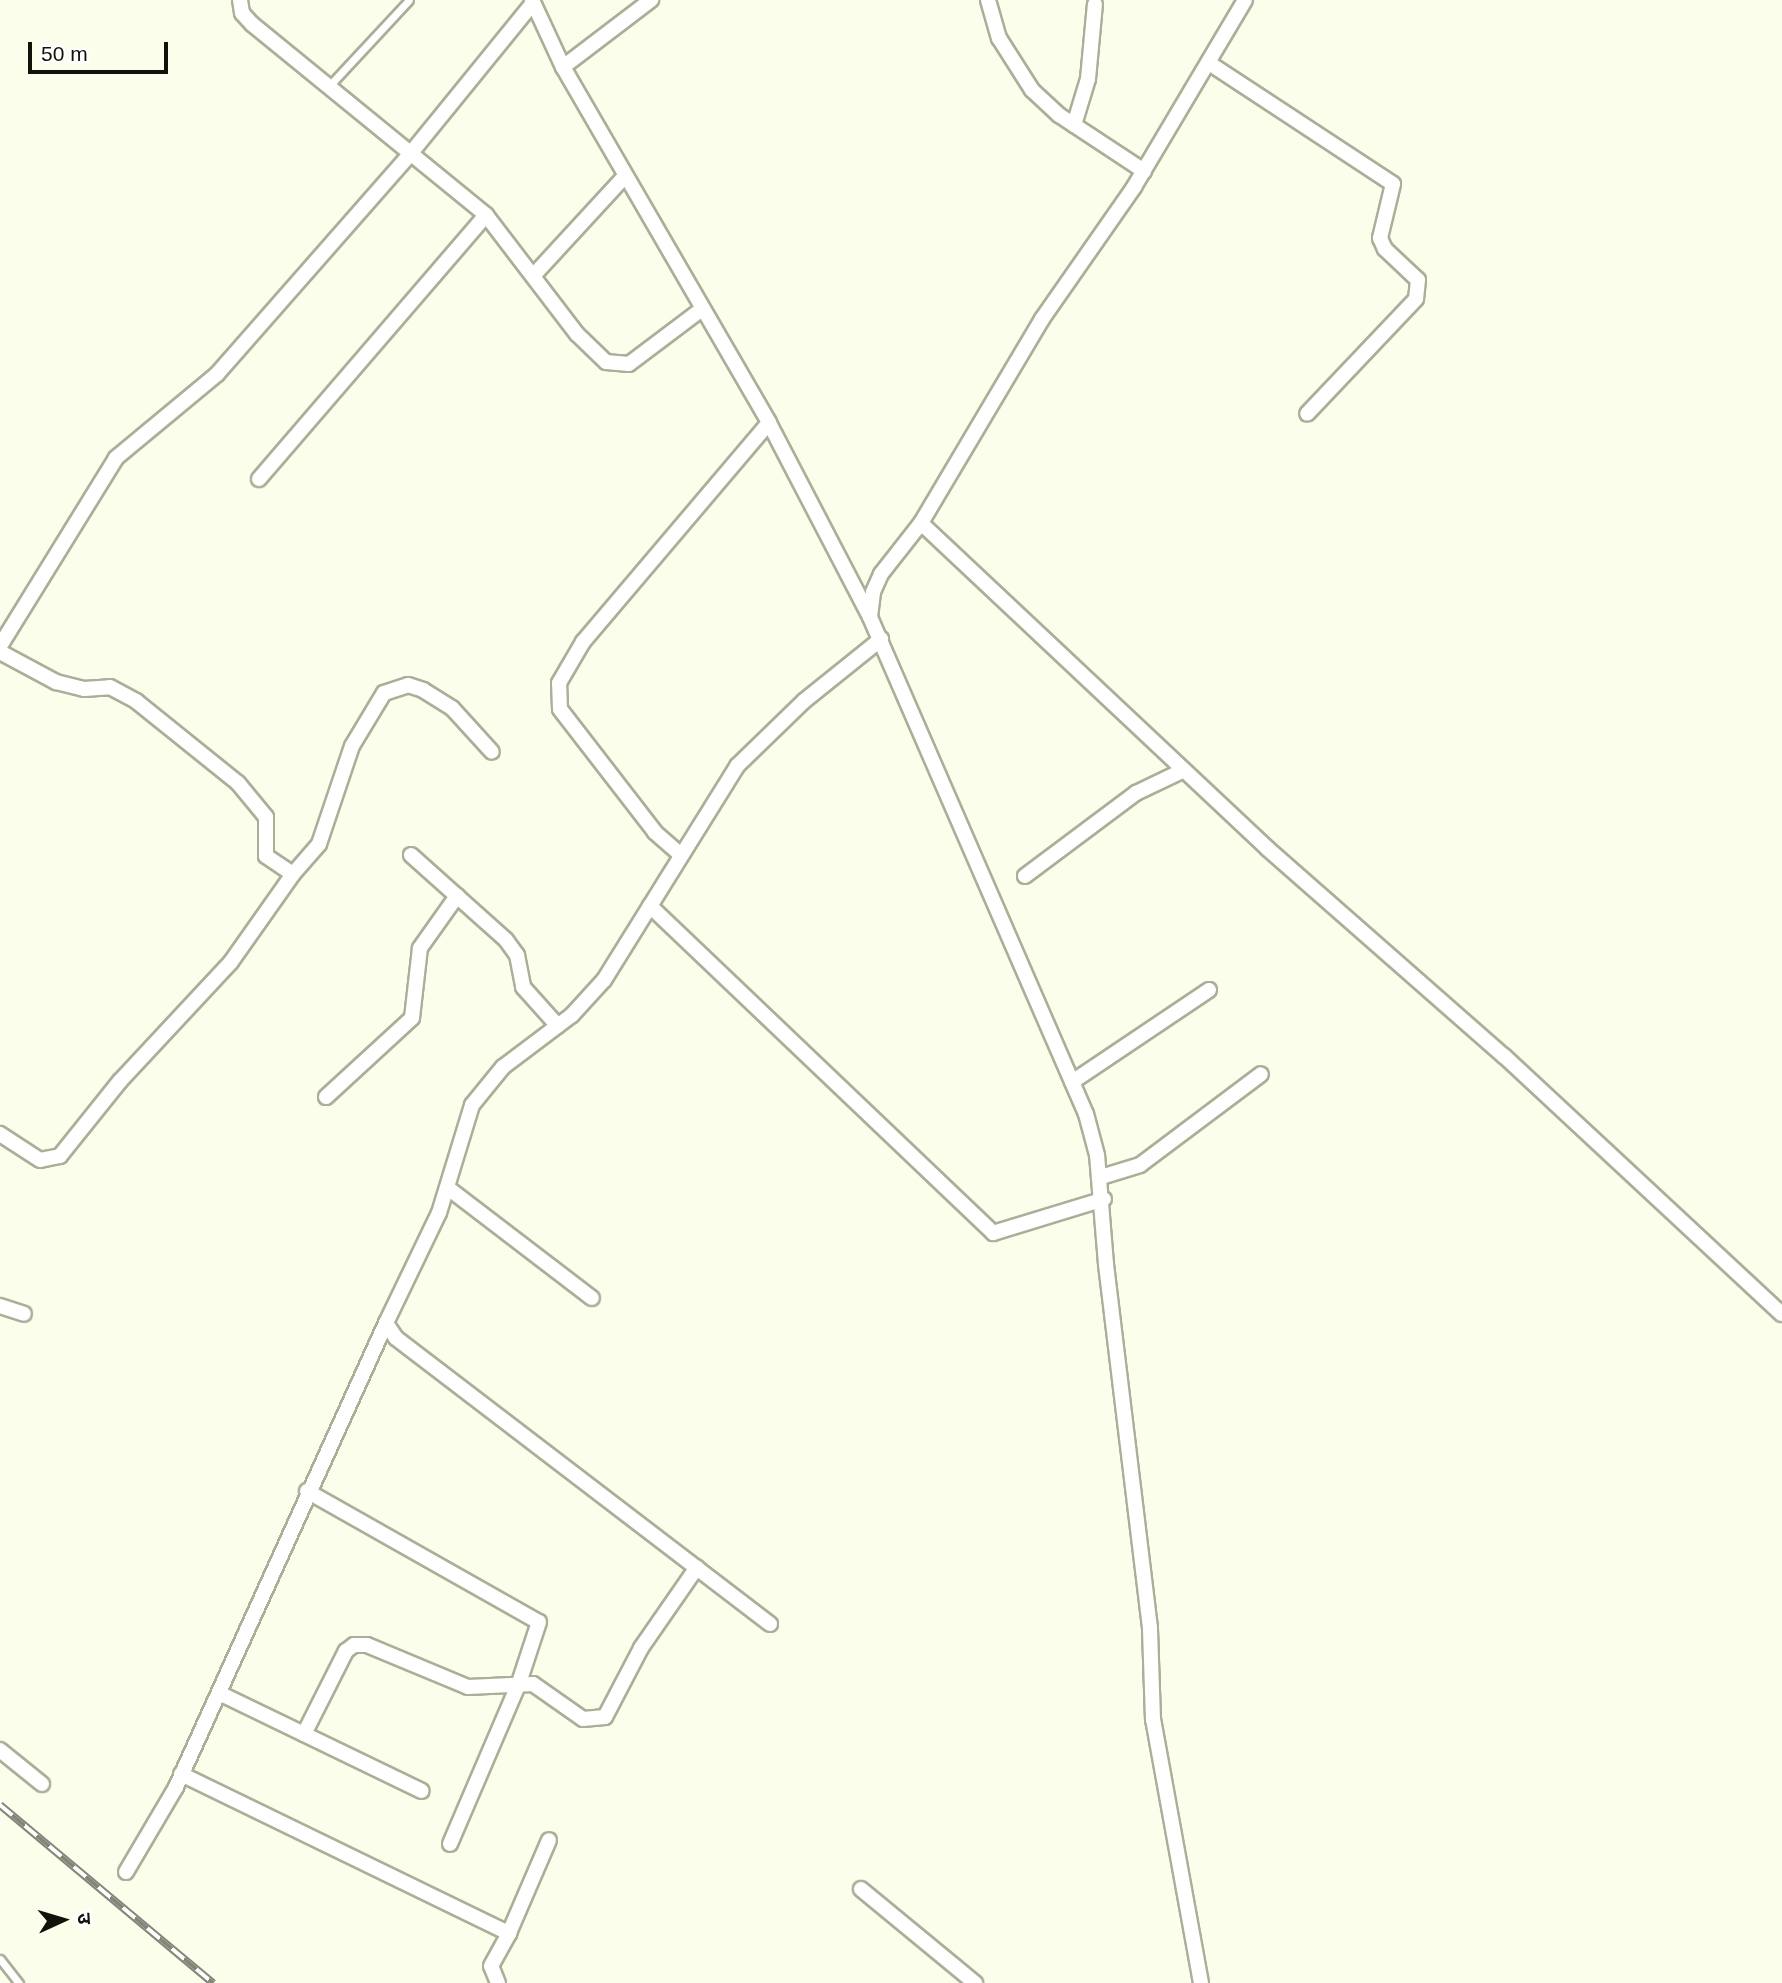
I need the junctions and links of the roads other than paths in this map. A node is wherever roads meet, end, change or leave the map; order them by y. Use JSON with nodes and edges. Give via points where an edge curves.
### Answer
{"nodes":[{"id":1,"x":240,"y":0,"type":"edge"},
{"id":2,"x":410,"y":0,"type":"edge"},
{"id":3,"x":651,"y":0,"type":"edge"},
{"id":4,"x":989,"y":0,"type":"edge"},
{"id":5,"x":1245,"y":0,"type":"edge"},
{"id":6,"x":533,"y":2,"type":"edge"},
{"id":7,"x":1095,"y":4,"type":"dead end"},
{"id":8,"x":1209,"y":64,"type":"junction"},
{"id":9,"x":563,"y":67,"type":"junction"},
{"id":10,"x":329,"y":86,"type":"junction"},
{"id":11,"x":1074,"y":125,"type":"junction"},
{"id":12,"x":411,"y":153,"type":"junction"},
{"id":13,"x":1144,"y":171,"type":"junction"},
{"id":14,"x":625,"y":176,"type":"junction"},
{"id":15,"x":486,"y":215,"type":"junction"},
{"id":16,"x":533,"y":276,"type":"junction"},
{"id":17,"x":702,"y":309,"type":"junction"},
{"id":18,"x":1307,"y":414,"type":"dead end"},
{"id":19,"x":769,"y":423,"type":"junction"},
{"id":20,"x":259,"y":479,"type":"dead end"},
{"id":21,"x":921,"y":523,"type":"junction"},
{"id":22,"x":870,"y":617,"type":"junction"},
{"id":23,"x":881,"y":639,"type":"junction"},
{"id":24,"x":0,"y":646,"type":"edge"},
{"id":25,"x":0,"y":652,"type":"edge"},
{"id":26,"x":492,"y":752,"type":"dead end"},
{"id":27,"x":1184,"y":771,"type":"junction"},
{"id":28,"x":411,"y":855,"type":"dead end"},
{"id":29,"x":681,"y":855,"type":"junction"},
{"id":30,"x":293,"y":874,"type":"junction"},
{"id":31,"x":1025,"y":876,"type":"dead end"},
{"id":32,"x":457,"y":896,"type":"junction"},
{"id":33,"x":650,"y":906,"type":"junction"},
{"id":34,"x":1209,"y":990,"type":"dead end"},
{"id":35,"x":558,"y":1026,"type":"junction"},
{"id":36,"x":1261,"y":1074,"type":"dead end"},
{"id":37,"x":1072,"y":1082,"type":"junction"},
{"id":38,"x":326,"y":1097,"type":"dead end"},
{"id":39,"x":0,"y":1134,"type":"edge"},
{"id":40,"x":1101,"y":1177,"type":"junction"},
{"id":41,"x":448,"y":1188,"type":"junction"},
{"id":42,"x":1104,"y":1199,"type":"junction"},
{"id":43,"x":592,"y":1298,"type":"dead end"},
{"id":44,"x":0,"y":1306,"type":"edge"},
{"id":45,"x":24,"y":1314,"type":"dead end"},
{"id":46,"x":1782,"y":1314,"type":"edge"},
{"id":47,"x":386,"y":1323,"type":"junction"},
{"id":48,"x":307,"y":1491,"type":"junction"},
{"id":49,"x":697,"y":1567,"type":"junction"},
{"id":50,"x":770,"y":1624,"type":"dead end"},
{"id":51,"x":519,"y":1682,"type":"junction"},
{"id":52,"x":219,"y":1693,"type":"junction"},
{"id":53,"x":304,"y":1734,"type":"junction"},
{"id":54,"x":0,"y":1750,"type":"edge"},
{"id":55,"x":181,"y":1774,"type":"junction"},
{"id":56,"x":42,"y":1784,"type":"dead end"},
{"id":57,"x":422,"y":1791,"type":"dead end"},
{"id":58,"x":549,"y":1840,"type":"dead end"},
{"id":59,"x":450,"y":1844,"type":"dead end"},
{"id":60,"x":126,"y":1872,"type":"dead end"},
{"id":61,"x":862,"y":1889,"type":"dead end"},
{"id":62,"x":509,"y":1933,"type":"junction"},
{"id":63,"x":0,"y":1959,"type":"edge"},
{"id":64,"x":19,"y":1983,"type":"edge"},
{"id":65,"x":498,"y":1983,"type":"edge"},
{"id":66,"x":975,"y":1983,"type":"edge"},
{"id":67,"x":1201,"y":1983,"type":"edge"}],
"edges":[{"from":1,"to":10,"type":"street","via":[[242,13],[252,24]]},
{"from":2,"to":10,"type":"lane"},
{"from":3,"to":9,"type":"street"},
{"from":4,"to":11,"type":"street","via":[[993,25],[1032,90]]},
{"from":5,"to":8,"type":"street"},
{"from":6,"to":9,"type":"street"},
{"from":6,"to":12,"type":"street"},
{"from":7,"to":11,"type":"street","via":[[1088,79]]},
{"from":8,"to":13,"type":"street"},
{"from":8,"to":18,"type":"street","via":[[1393,184],[1380,238],[1385,249],[1418,280],[1416,299]]},
{"from":9,"to":14,"type":"street"},
{"from":10,"to":12,"type":"street"},
{"from":11,"to":13,"type":"street"},
{"from":12,"to":15,"type":"street"},
{"from":12,"to":24,"type":"street","via":[[217,374],[116,458]]},
{"from":13,"to":21,"type":"street","via":[[1042,319]]},
{"from":14,"to":16,"type":"street"},
{"from":14,"to":17,"type":"street"},
{"from":15,"to":16,"type":"street"},
{"from":15,"to":20,"type":"street"},
{"from":16,"to":17,"type":"street","via":[[595,354],[617,365],[638,359]]},
{"from":17,"to":19,"type":"street"},
{"from":19,"to":22,"type":"street"},
{"from":19,"to":29,"type":"street","via":[[583,642],[559,683],[560,709],[650,826]]},
{"from":21,"to":22,"type":"street","via":[[881,574]]},
{"from":21,"to":27,"type":"street"},
{"from":22,"to":23,"type":"street"},
{"from":23,"to":29,"type":"street","via":[[759,743],[716,795]]},
{"from":23,"to":37,"type":"street"},
{"from":25,"to":30,"type":"street","via":[[56,682],[84,689],[110,687],[136,701],[239,783],[266,817],[266,856]]},
{"from":26,"to":30,"type":"street","via":[[453,708],[432,695],[408,685],[384,693],[352,746],[319,844]]},
{"from":27,"to":31,"type":"street","via":[[1136,793]]},
{"from":27,"to":46,"type":"street"},
{"from":28,"to":32,"type":"street"},
{"from":29,"to":33,"type":"street"},
{"from":30,"to":39,"type":"street","via":[[231,962],[120,1082],[60,1156],[40,1160]]},
{"from":32,"to":35,"type":"street","via":[[514,949],[523,987]]},
{"from":32,"to":38,"type":"street","via":[[420,947],[417,1004],[405,1029]]},
{"from":33,"to":35,"type":"street","via":[[604,980]]},
{"from":33,"to":42,"type":"street","via":[[993,1233]]},
{"from":34,"to":37,"type":"street"},
{"from":35,"to":41,"type":"street","via":[[503,1068],[472,1105]]},
{"from":36,"to":40,"type":"street","via":[[1140,1165]]},
{"from":37,"to":40,"type":"street","via":[[1086,1114]]},
{"from":40,"to":42,"type":"street"},
{"from":41,"to":43,"type":"street"},
{"from":41,"to":47,"type":"street"},
{"from":42,"to":67,"type":"street","via":[[1105,1264],[1150,1628],[1153,1720]]},
{"from":44,"to":45,"type":"street"},
{"from":47,"to":48,"type":"street"},
{"from":47,"to":49,"type":"street","via":[[396,1338]]},
{"from":48,"to":51,"type":"street","via":[[536,1618],[539,1631]]},
{"from":48,"to":52,"type":"street"},
{"from":49,"to":50,"type":"street"},
{"from":49,"to":51,"type":"street","via":[[641,1648],[605,1717],[583,1719],[549,1692]]},
{"from":51,"to":53,"type":"street","via":[[468,1687],[367,1645],[354,1645],[346,1651]]},
{"from":51,"to":59,"type":"street"},
{"from":52,"to":53,"type":"street"},
{"from":52,"to":55,"type":"street"},
{"from":53,"to":57,"type":"street"},
{"from":54,"to":56,"type":"street"},
{"from":55,"to":60,"type":"street"},
{"from":55,"to":62,"type":"street"},
{"from":58,"to":62,"type":"street"},
{"from":61,"to":66,"type":"street"},
{"from":62,"to":65,"type":"street","via":[[491,1966]]},
{"from":63,"to":64,"type":"lane"}]}
